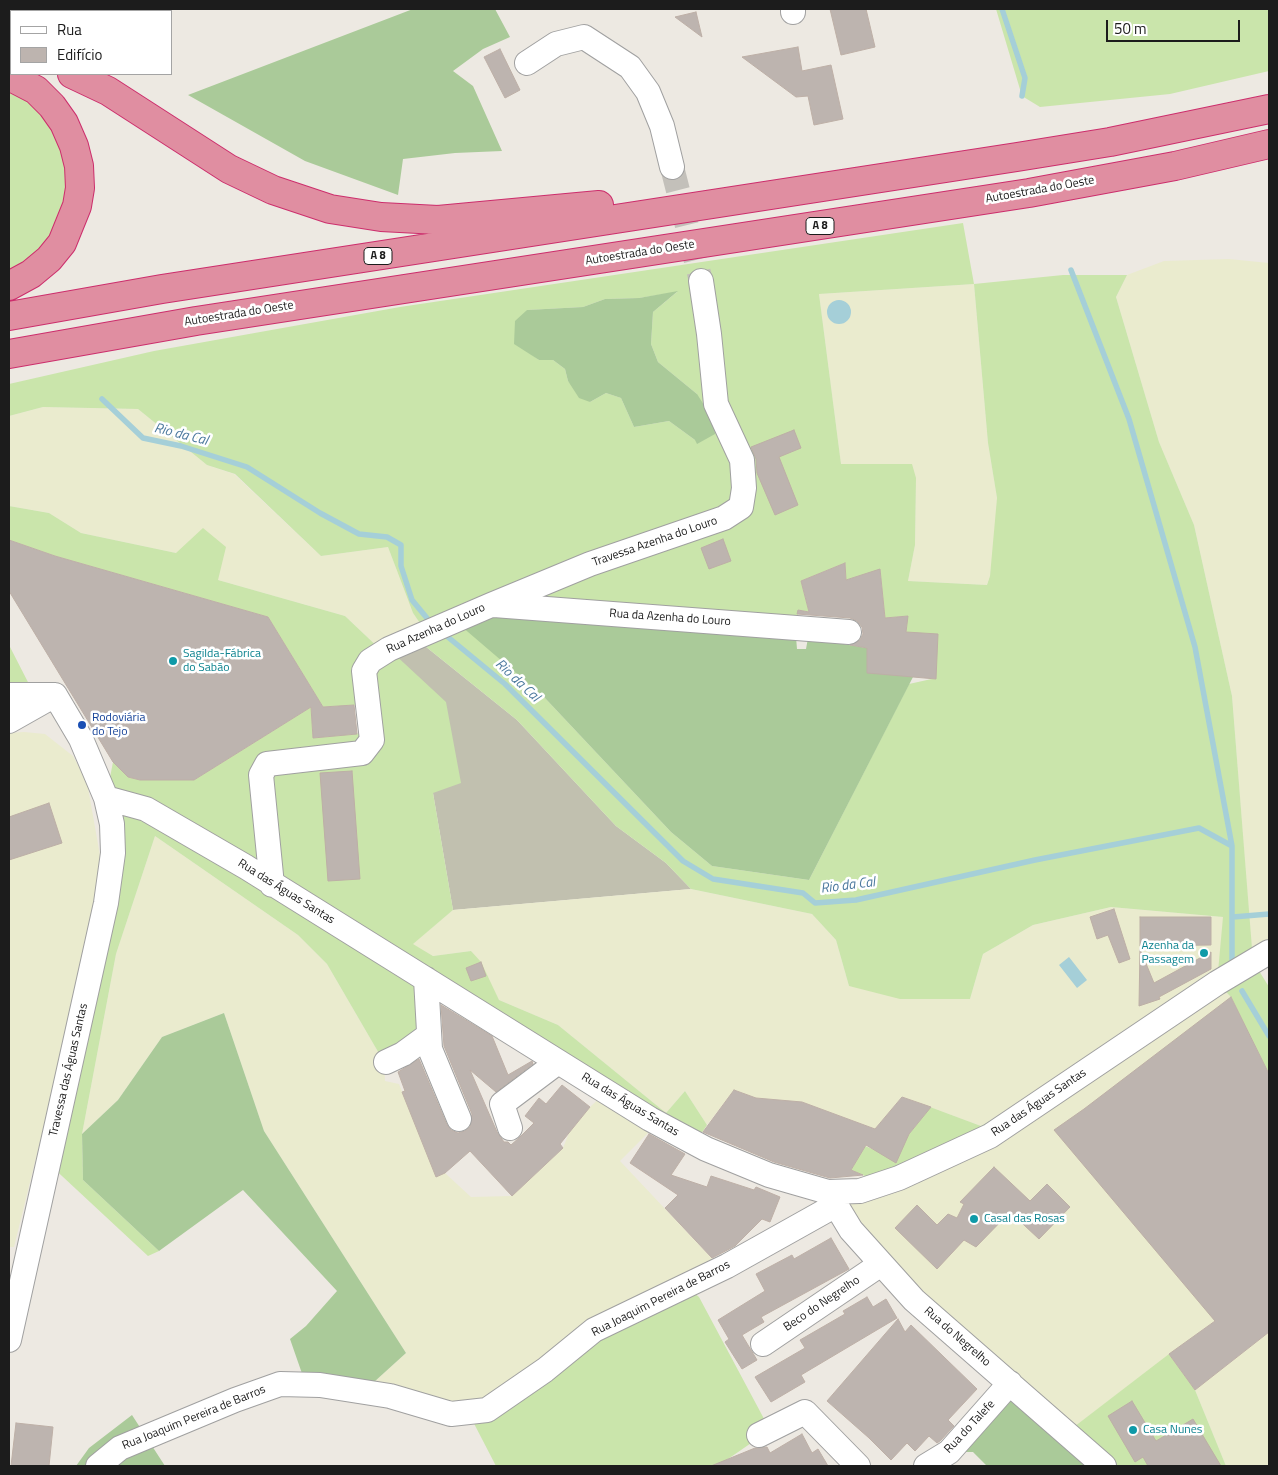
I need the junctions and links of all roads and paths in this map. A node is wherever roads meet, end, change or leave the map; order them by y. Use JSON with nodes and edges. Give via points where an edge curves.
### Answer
{"nodes":[{"id":1,"x":528,"y":63,"type":"dead end"},
{"id":2,"x":74,"y":75,"type":"edge"},
{"id":3,"x":9,"y":76,"type":"edge"},
{"id":4,"x":1269,"y":109,"type":"edge"},
{"id":5,"x":1269,"y":144,"type":"edge"},
{"id":6,"x":672,"y":167,"type":"tunnel mouth"},
{"id":7,"x":747,"y":200,"type":"junction"},
{"id":8,"x":701,"y":281,"type":"tunnel mouth"},
{"id":9,"x":9,"y":286,"type":"edge"},
{"id":10,"x":9,"y":316,"type":"edge"},
{"id":11,"x":9,"y":354,"type":"edge"},
{"id":12,"x":491,"y":605,"type":"junction"},
{"id":13,"x":849,"y":632,"type":"dead end"},
{"id":14,"x":55,"y":694,"type":"junction"},
{"id":15,"x":9,"y":695,"type":"edge"},
{"id":16,"x":9,"y":721,"type":"edge"},
{"id":17,"x":106,"y":798,"type":"junction"},
{"id":18,"x":272,"y":885,"type":"junction"},
{"id":19,"x":1269,"y":952,"type":"edge"},
{"id":20,"x":426,"y":979,"type":"junction"},
{"id":21,"x":429,"y":1035,"type":"junction"},
{"id":22,"x":386,"y":1062,"type":"dead end"},
{"id":23,"x":558,"y":1062,"type":"junction"},
{"id":24,"x":459,"y":1119,"type":"dead end"},
{"id":25,"x":510,"y":1128,"type":"dead end"},
{"id":26,"x":832,"y":1198,"type":"junction"},
{"id":27,"x":881,"y":1264,"type":"junction"},
{"id":28,"x":9,"y":1340,"type":"edge"},
{"id":29,"x":762,"y":1344,"type":"dead end"},
{"id":30,"x":1010,"y":1383,"type":"junction"},
{"id":31,"x":759,"y":1436,"type":"dead end"},
{"id":32,"x":98,"y":1466,"type":"edge"},
{"id":33,"x":858,"y":1466,"type":"edge"},
{"id":34,"x":926,"y":1466,"type":"edge"},
{"id":35,"x":1104,"y":1466,"type":"edge"}],
"edges":[{"from":1,"to":6,"type":"street","via":[[556,44],[584,37],[630,67],[648,92],[662,126]]},
{"from":2,"to":7,"type":"highway","via":[[108,91],[242,176],[302,200],[354,214],[409,220],[466,219],[669,197]]},
{"from":3,"to":9,"type":"highway","via":[[36,90],[64,123],[79,166],[80,188],[77,206],[62,243],[32,274]]},
{"from":4,"to":7,"type":"highway","number":"A 8","via":[[1110,142]]},
{"from":5,"to":11,"type":"highway","name":"Autoestrada do Oeste","number":"A 8","via":[[1175,166],[1029,193],[206,319]]},
{"from":7,"to":10,"type":"highway","number":"A 8","via":[[162,289]]},
{"from":8,"to":12,"type":"street","name":"Travessa Azenha do Louro","via":[[710,334],[716,404],[742,460],[744,488],[740,507],[724,518],[590,564]]},
{"from":12,"to":13,"type":"street","name":"Rua da Azenha do Louro"},
{"from":12,"to":18,"type":"street","name":"Rua Azenha do Louro","via":[[389,649],[370,661],[364,671],[372,740],[362,753],[267,764],[261,775]]},
{"from":14,"to":15,"type":"street"},
{"from":14,"to":16,"type":"street"},
{"from":14,"to":17,"type":"street","via":[[81,739]]},
{"from":17,"to":18,"type":"street","name":"Rua das Águas Santas","via":[[146,809]]},
{"from":17,"to":28,"type":"street","name":"Travessa das Águas Santas","via":[[112,824],[112,853],[106,903]]},
{"from":18,"to":20,"type":"street","name":"Rua das Águas Santas"},
{"from":19,"to":26,"type":"street","name":"Rua das Águas Santas","via":[[1217,983],[990,1136],[899,1178]]},
{"from":20,"to":21,"type":"street"},
{"from":20,"to":23,"type":"street","name":"Rua das Águas Santas"},
{"from":21,"to":22,"type":"street"},
{"from":21,"to":24,"type":"street","via":[[430,1049]]},
{"from":23,"to":25,"type":"street","via":[[502,1104]]},
{"from":23,"to":26,"type":"street","name":"Rua das Águas Santas","via":[[650,1119],[706,1148]]},
{"from":26,"to":27,"type":"street","name":"Rua do Negrelho","via":[[851,1230]]},
{"from":26,"to":32,"type":"street","name":"Rua Joaquim Pereira de Barros","via":[[727,1266],[594,1330],[545,1370],[486,1410],[452,1414],[390,1396],[280,1384],[120,1448]]},
{"from":27,"to":29,"type":"street","name":"Beco do Negrelho"},
{"from":27,"to":30,"type":"street","name":"Rua do Negrelho","via":[[914,1300]]},
{"from":30,"to":34,"type":"street","name":"Rua do Talefe","via":[[950,1452]]},
{"from":30,"to":35,"type":"street","name":"Rua do Negrelho"},
{"from":31,"to":33,"type":"street","via":[[804,1412]]}]}
